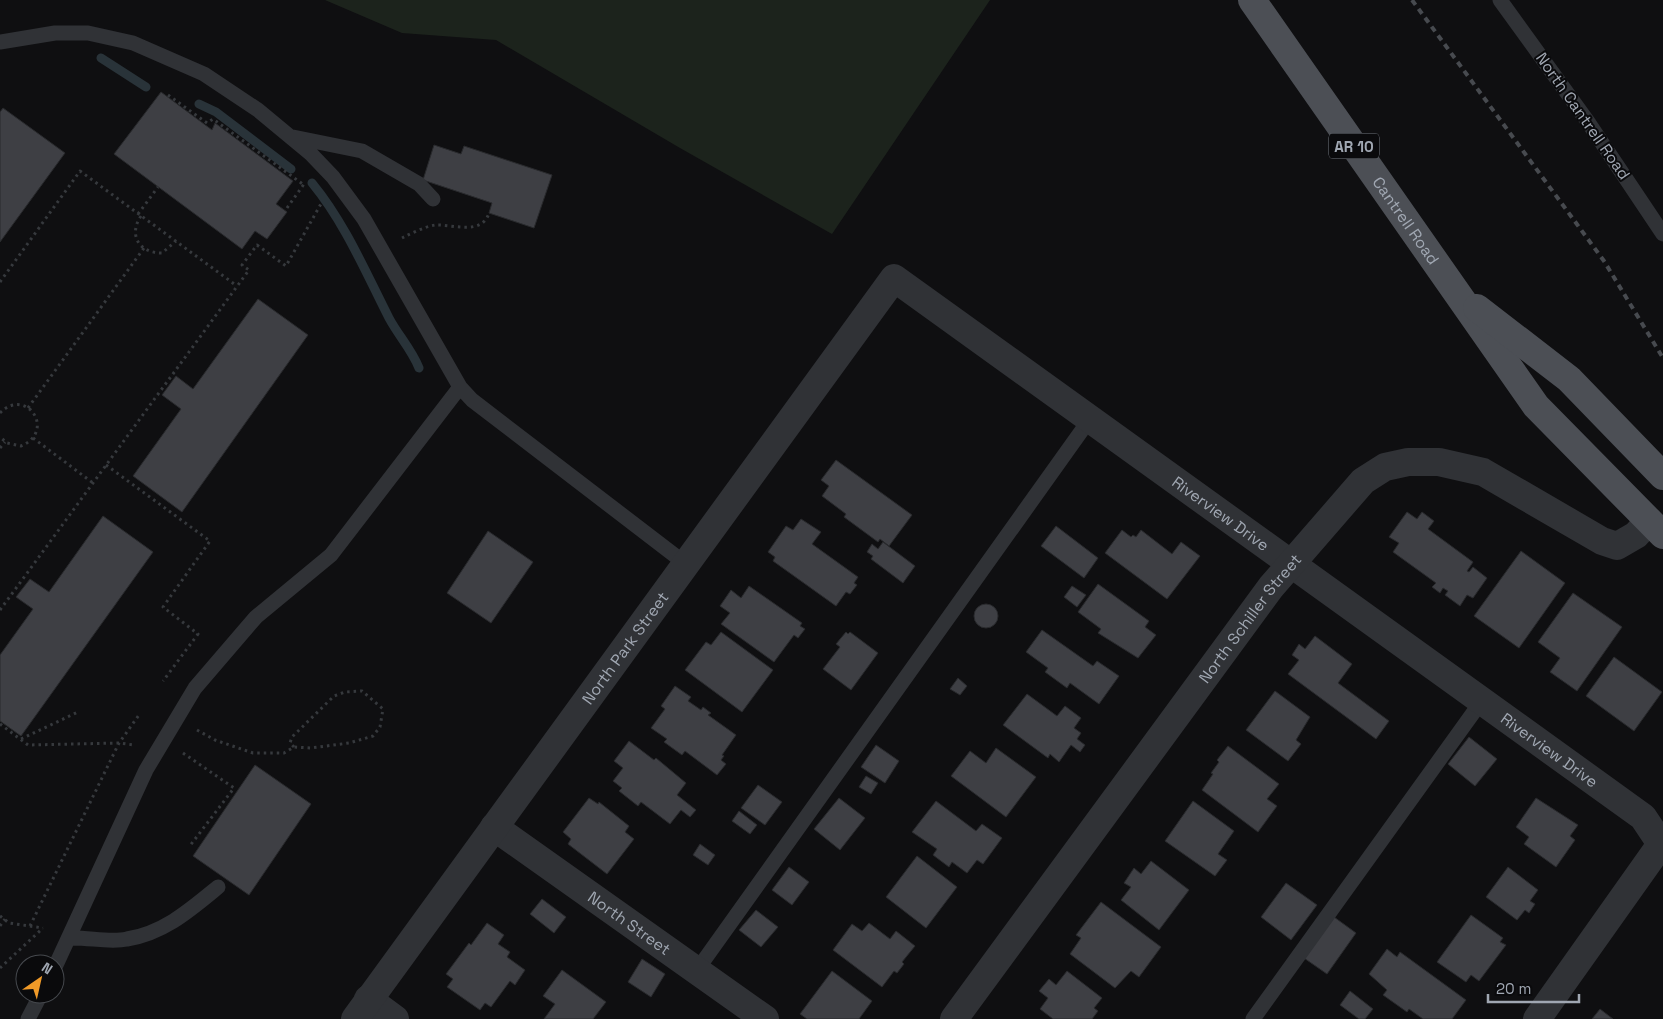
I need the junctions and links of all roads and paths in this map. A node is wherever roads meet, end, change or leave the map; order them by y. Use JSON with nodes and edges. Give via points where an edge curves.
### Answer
{"nodes":[{"id":1,"x":1252,"y":0,"type":"edge"},
{"id":2,"x":1500,"y":0,"type":"edge"},
{"id":3,"x":0,"y":42,"type":"edge"},
{"id":4,"x":168,"y":94,"type":"dead end"},
{"id":5,"x":289,"y":136,"type":"junction"},
{"id":6,"x":319,"y":163,"type":"junction"},
{"id":7,"x":304,"y":185,"type":"junction"},
{"id":8,"x":158,"y":186,"type":"dead end"},
{"id":9,"x":434,"y":199,"type":"dead end"},
{"id":10,"x":323,"y":201,"type":"dead end"},
{"id":11,"x":287,"y":208,"type":"dead end"},
{"id":12,"x":489,"y":213,"type":"dead end"},
{"id":13,"x":140,"y":215,"type":"junction"},
{"id":14,"x":1663,"y":234,"type":"edge"},
{"id":15,"x":176,"y":241,"type":"junction"},
{"id":16,"x":144,"y":248,"type":"junction"},
{"id":17,"x":381,"y":248,"type":"junction"},
{"id":18,"x":894,"y":278,"type":"joint"},
{"id":19,"x":0,"y":282,"type":"edge"},
{"id":20,"x":237,"y":286,"type":"junction"},
{"id":21,"x":1456,"y":292,"type":"junction"},
{"id":22,"x":460,"y":387,"type":"junction"},
{"id":23,"x":28,"y":408,"type":"junction"},
{"id":24,"x":0,"y":412,"type":"edge"},
{"id":25,"x":1090,"y":419,"type":"junction"},
{"id":26,"x":0,"y":437,"type":"edge"},
{"id":27,"x":32,"y":438,"type":"junction"},
{"id":28,"x":5,"y":442,"type":"junction"},
{"id":29,"x":0,"y":448,"type":"edge"},
{"id":30,"x":106,"y":465,"type":"junction"},
{"id":31,"x":1663,"y":476,"type":"edge"},
{"id":32,"x":94,"y":483,"type":"junction"},
{"id":33,"x":1650,"y":530,"type":"edge"},
{"id":34,"x":1291,"y":562,"type":"junction"},
{"id":35,"x":686,"y":564,"type":"junction"},
{"id":36,"x":0,"y":610,"type":"edge"},
{"id":37,"x":163,"y":681,"type":"dead end"},
{"id":38,"x":1481,"y":702,"type":"junction"},
{"id":39,"x":78,"y":712,"type":"dead end"},
{"id":40,"x":139,"y":715,"type":"dead end"},
{"id":41,"x":176,"y":719,"type":"junction"},
{"id":42,"x":0,"y":724,"type":"edge"},
{"id":43,"x":21,"y":739,"type":"junction"},
{"id":44,"x":119,"y":743,"type":"junction"},
{"id":45,"x":294,"y":747,"type":"junction"},
{"id":46,"x":159,"y":748,"type":"junction"},
{"id":47,"x":187,"y":755,"type":"dead end"},
{"id":48,"x":494,"y":827,"type":"junction"},
{"id":49,"x":189,"y":847,"type":"dead end"},
{"id":50,"x":218,"y":887,"type":"dead end"},
{"id":51,"x":0,"y":916,"type":"edge"},
{"id":52,"x":5,"y":919,"type":"junction"},
{"id":53,"x":0,"y":926,"type":"edge"},
{"id":54,"x":30,"y":926,"type":"junction"},
{"id":55,"x":43,"y":928,"type":"junction"},
{"id":56,"x":48,"y":929,"type":"dead end"},
{"id":57,"x":69,"y":938,"type":"junction"},
{"id":58,"x":61,"y":954,"type":"edge"},
{"id":59,"x":0,"y":968,"type":"edge"},
{"id":60,"x":697,"y":970,"type":"junction"},
{"id":61,"x":36,"y":1004,"type":"edge"},
{"id":62,"x":362,"y":1009,"type":"edge"},
{"id":63,"x":28,"y":1019,"type":"edge"},
{"id":64,"x":396,"y":1019,"type":"edge"},
{"id":65,"x":766,"y":1019,"type":"edge"},
{"id":66,"x":954,"y":1019,"type":"edge"},
{"id":67,"x":1253,"y":1019,"type":"edge"},
{"id":68,"x":1537,"y":1019,"type":"edge"}],
"edges":[{"from":1,"to":21,"type":"main road","name":"Cantrell Road","number":"AR 10"},
{"from":2,"to":14,"type":"lane","name":"North Cantrell Road"},
{"from":3,"to":5,"type":"lane","via":[[88,33],[133,43],[204,74],[258,110]]},
{"from":4,"to":7,"type":"path","via":[[207,123],[213,118]]},
{"from":5,"to":6,"type":"lane"},
{"from":5,"to":9,"type":"lane","via":[[362,151],[418,184]]},
{"from":6,"to":7,"type":"path"},
{"from":6,"to":17,"type":"lane","via":[[364,218]]},
{"from":7,"to":11,"type":"path"},
{"from":8,"to":13,"type":"path"},
{"from":10,"to":20,"type":"path","via":[[286,266],[257,244],[242,265],[248,270]]},
{"from":12,"to":17,"type":"path","via":[[484,222],[475,226],[433,226]]},
{"from":13,"to":15,"type":"path"},
{"from":13,"to":16,"type":"path","via":[[134,229],[139,244]]},
{"from":13,"to":19,"type":"path","via":[[80,171]]},
{"from":15,"to":16,"type":"path","via":[[162,253]]},
{"from":15,"to":20,"type":"path"},
{"from":16,"to":23,"type":"path"},
{"from":17,"to":22,"type":"lane"},
{"from":18,"to":25,"type":"street","name":"Riverview Drive"},
{"from":18,"to":35,"type":"street","name":"North Park Street"},
{"from":20,"to":30,"type":"path"},
{"from":21,"to":31,"type":"main road","name":"Cantrell Road","number":"AR 10","via":[[1569,378]]},
{"from":21,"to":33,"type":"main road","name":"Cantrell Road","number":"AR 10","via":[[1536,406]]},
{"from":22,"to":35,"type":"lane","via":[[497,422]]},
{"from":22,"to":41,"type":"lane","via":[[331,555],[256,617],[207,672]]},
{"from":23,"to":24,"type":"path","via":[[10,405]]},
{"from":23,"to":27,"type":"path","via":[[34,412],[38,426]]},
{"from":25,"to":34,"type":"street","name":"Riverview Drive"},
{"from":25,"to":60,"type":"lane"},
{"from":26,"to":28,"type":"path"},
{"from":27,"to":28,"type":"path","via":[[21,446]]},
{"from":27,"to":32,"type":"path"},
{"from":28,"to":29,"type":"path"},
{"from":30,"to":32,"type":"path"},
{"from":30,"to":37,"type":"path","via":[[210,541],[163,607],[198,634]]},
{"from":32,"to":36,"type":"path"},
{"from":33,"to":34,"type":"street","name":"North Schiller Street","via":[[1618,546],[1602,541],[1483,472],[1438,462],[1408,462],[1385,467],[1363,481]]},
{"from":34,"to":38,"type":"street","name":"Riverview Drive"},
{"from":34,"to":66,"type":"street","name":"North Schiller Street"},
{"from":35,"to":48,"type":"street","name":"North Park Street"},
{"from":38,"to":67,"type":"lane"},
{"from":38,"to":68,"type":"street","name":"Riverview Drive","via":[[1643,817],[1661,844]]},
{"from":39,"to":43,"type":"path"},
{"from":40,"to":44,"type":"path"},
{"from":41,"to":45,"type":"path","via":[[215,740],[253,753],[284,753]]},
{"from":41,"to":46,"type":"lane"},
{"from":42,"to":43,"type":"path"},
{"from":43,"to":44,"type":"path","via":[[28,745]]},
{"from":44,"to":46,"type":"path"},
{"from":44,"to":54,"type":"path"},
{"from":45,"to":45,"type":"path","via":[[320,747],[373,736],[380,727],[383,709],[362,691],[334,696],[292,738],[290,743]]},
{"from":46,"to":57,"type":"lane"},
{"from":47,"to":49,"type":"path","via":[[234,788]]},
{"from":48,"to":60,"type":"street","name":"North Street"},
{"from":48,"to":62,"type":"street","name":"North Park Street"},
{"from":50,"to":57,"type":"lane","via":[[164,928],[126,940]]},
{"from":51,"to":52,"type":"path"},
{"from":52,"to":53,"type":"path"},
{"from":52,"to":54,"type":"path","via":[[9,923]]},
{"from":54,"to":55,"type":"path"},
{"from":55,"to":56,"type":"path"},
{"from":55,"to":59,"type":"path"},
{"from":57,"to":58,"type":"lane"},
{"from":60,"to":65,"type":"street","name":"North Street"},
{"from":61,"to":63,"type":"lane"},
{"from":62,"to":64,"type":"street"}]}
